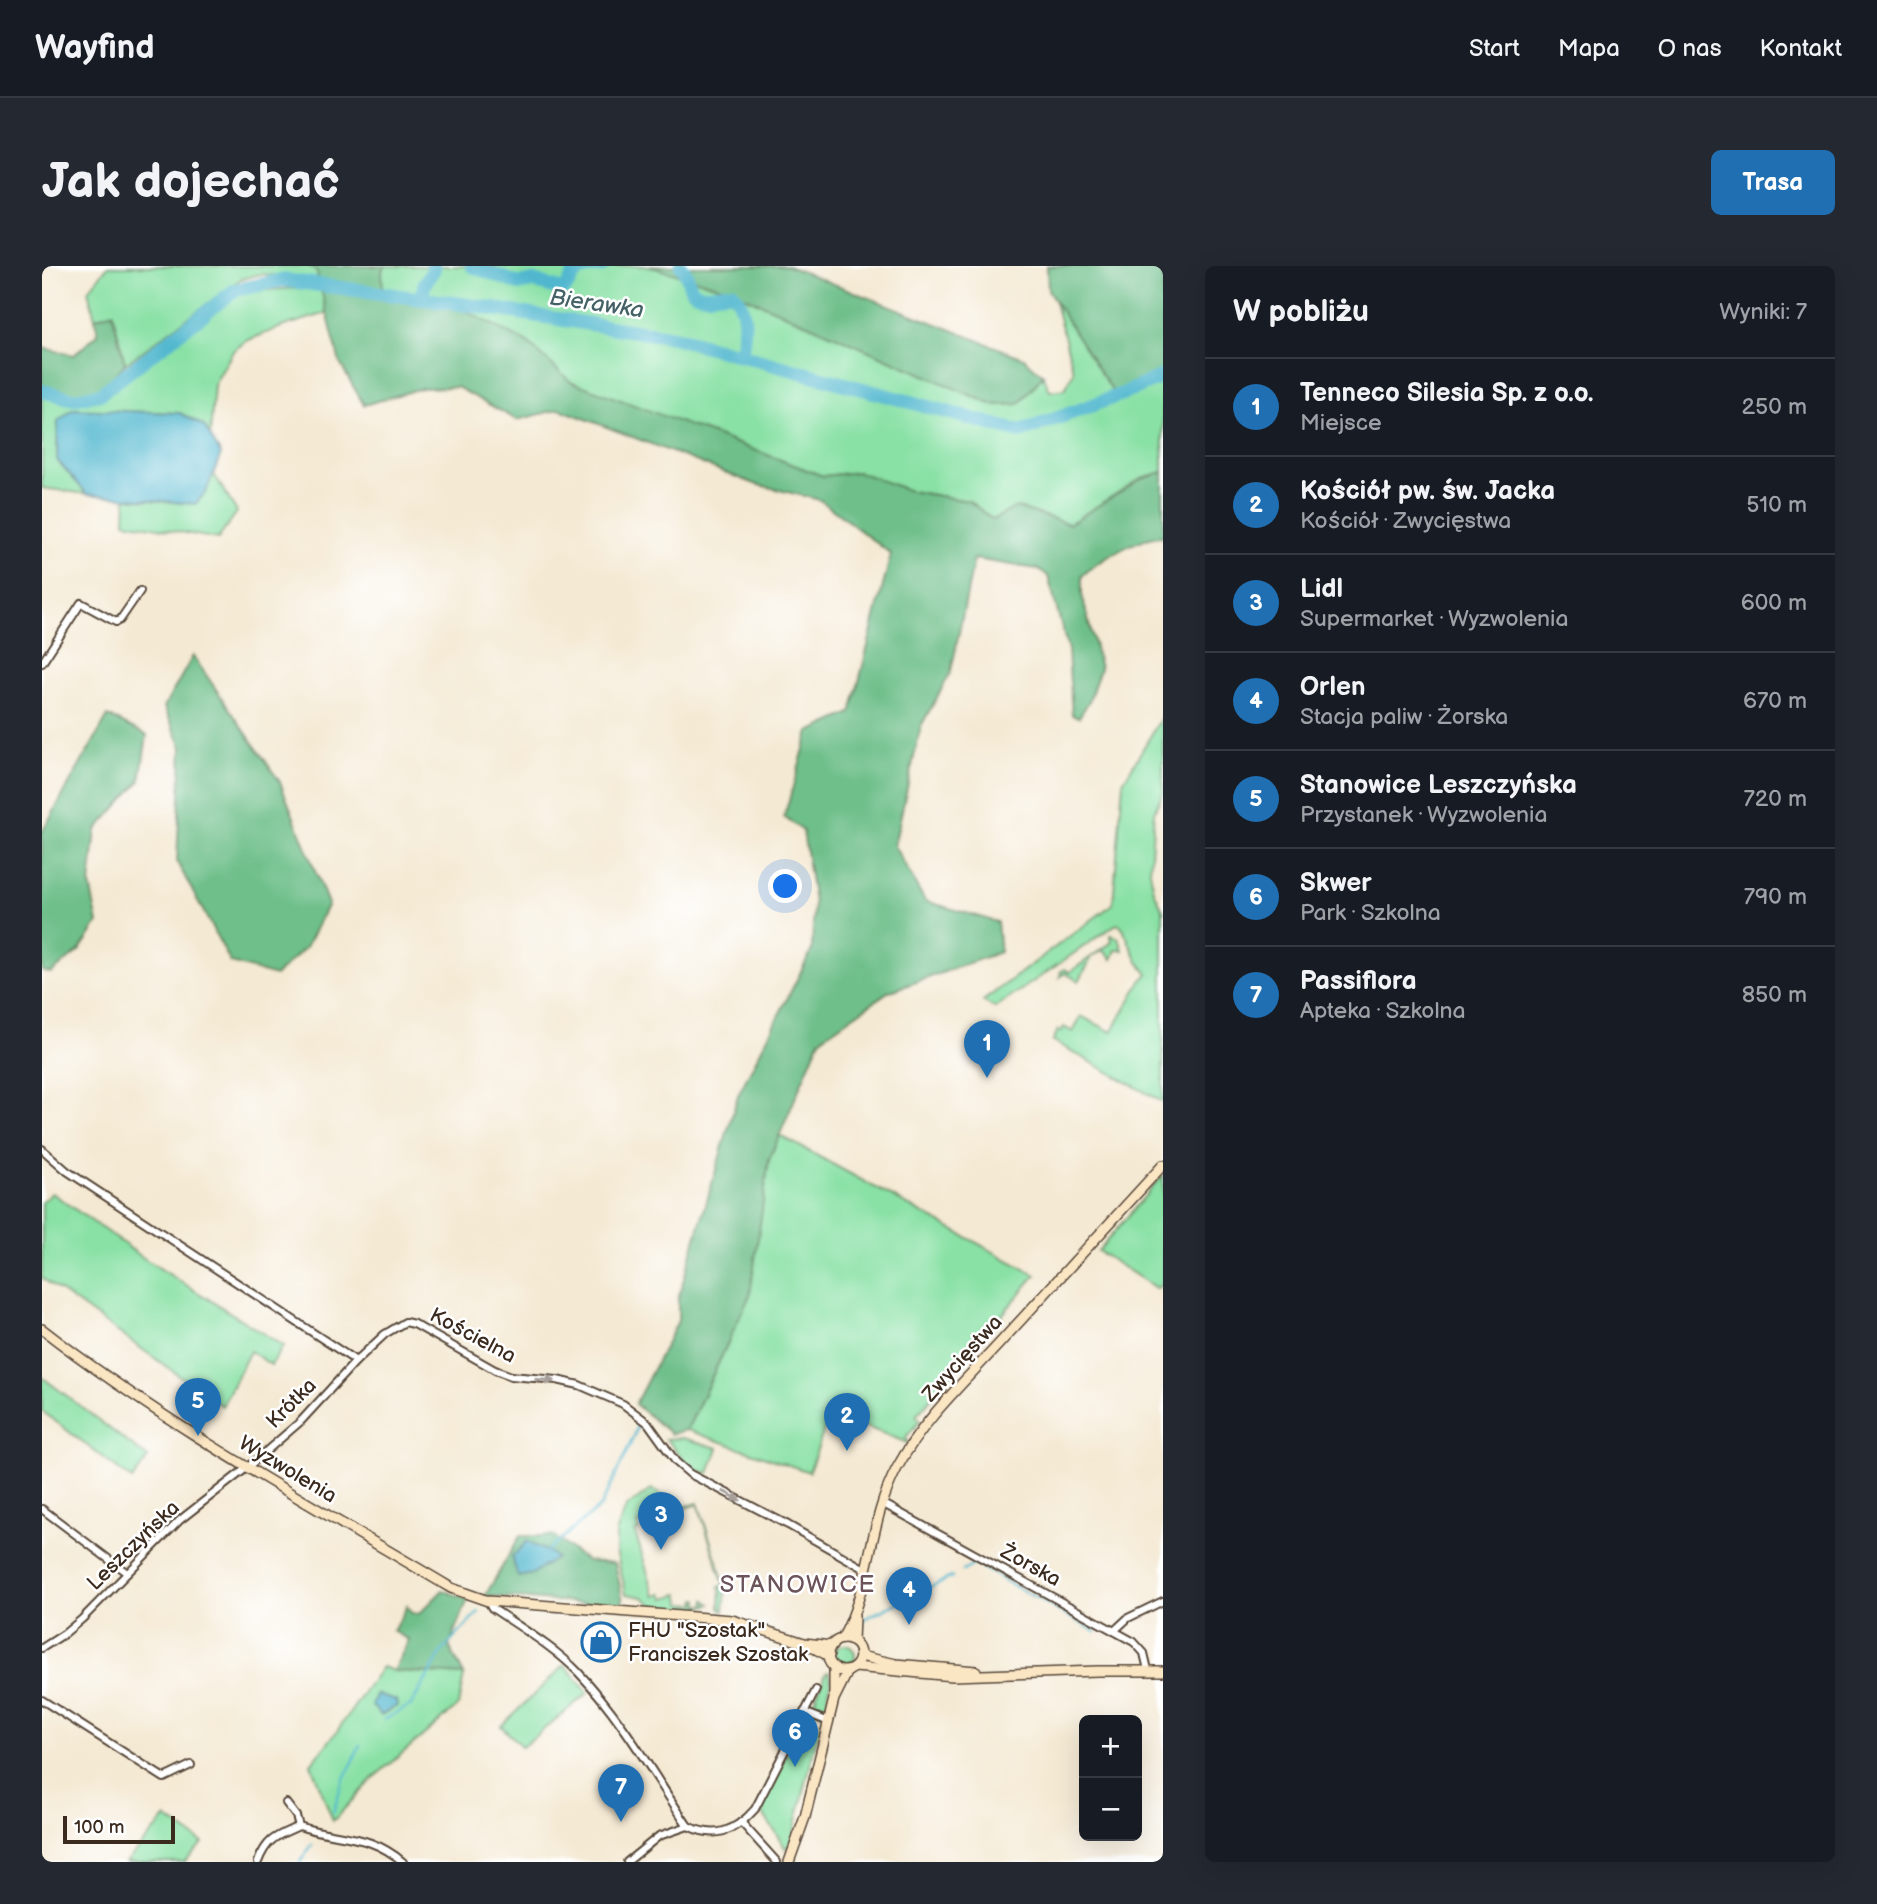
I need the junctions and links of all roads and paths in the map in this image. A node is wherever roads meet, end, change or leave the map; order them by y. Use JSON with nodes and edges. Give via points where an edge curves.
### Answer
{"nodes":[{"id":1,"x":140,"y":591,"type":"dead end"},
{"id":2,"x":45,"y":650,"type":"edge"},
{"id":3,"x":42,"y":663,"type":"edge"},
{"id":4,"x":42,"y":1149,"type":"edge"},
{"id":5,"x":1163,"y":1165,"type":"edge"},
{"id":6,"x":42,"y":1329,"type":"edge"},
{"id":7,"x":356,"y":1361,"type":"junction"},
{"id":8,"x":249,"y":1466,"type":"junction"},
{"id":9,"x":882,"y":1503,"type":"junction"},
{"id":10,"x":42,"y":1509,"type":"edge"},
{"id":11,"x":864,"y":1569,"type":"junction"},
{"id":12,"x":127,"y":1573,"type":"junction"},
{"id":13,"x":488,"y":1601,"type":"junction"},
{"id":14,"x":1163,"y":1601,"type":"edge"},
{"id":15,"x":854,"y":1614,"type":"junction"},
{"id":16,"x":1114,"y":1631,"type":"junction"},
{"id":17,"x":842,"y":1639,"type":"junction"},
{"id":18,"x":853,"y":1642,"type":"junction"},
{"id":19,"x":42,"y":1648,"type":"edge"},
{"id":20,"x":830,"y":1651,"type":"junction"},
{"id":21,"x":860,"y":1656,"type":"junction"},
{"id":22,"x":834,"y":1667,"type":"junction"},
{"id":23,"x":852,"y":1669,"type":"junction"},
{"id":24,"x":1148,"y":1670,"type":"junction"},
{"id":25,"x":1163,"y":1671,"type":"edge"},
{"id":26,"x":1010,"y":1674,"type":"junction"},
{"id":27,"x":816,"y":1690,"type":"dead end"},
{"id":28,"x":834,"y":1699,"type":"junction"},
{"id":29,"x":42,"y":1700,"type":"edge"},
{"id":30,"x":804,"y":1712,"type":"junction"},
{"id":31,"x":829,"y":1722,"type":"junction"},
{"id":32,"x":191,"y":1765,"type":"dead end"},
{"id":33,"x":286,"y":1803,"type":"dead end"},
{"id":34,"x":741,"y":1822,"type":"junction"},
{"id":35,"x":299,"y":1826,"type":"junction"},
{"id":36,"x":688,"y":1826,"type":"junction"},
{"id":37,"x":258,"y":1862,"type":"edge"},
{"id":38,"x":403,"y":1862,"type":"edge"},
{"id":39,"x":627,"y":1862,"type":"edge"},
{"id":40,"x":777,"y":1862,"type":"edge"},
{"id":41,"x":789,"y":1862,"type":"edge"}],
"edges":[{"from":1,"to":2,"type":"street","via":[[117,622],[81,603]]},
{"from":2,"to":3,"type":"street"},
{"from":4,"to":7,"type":"street","via":[[67,1171]]},
{"from":5,"to":9,"type":"main road","name":"Zwycięstwa","via":[[925,1426],[896,1470]]},
{"from":6,"to":8,"type":"main road","name":"Wyzwolenia","via":[[85,1363]]},
{"from":7,"to":8,"type":"street","name":"Krótka","via":[[301,1421]]},
{"from":7,"to":11,"type":"street","name":"Kościelna","one_way":true,"via":[[394,1326],[405,1322],[511,1376],[579,1385],[623,1404],[648,1423],[690,1475]]},
{"from":8,"to":12,"type":"street","name":"Leszczyńska","via":[[180,1520]]},
{"from":8,"to":13,"type":"main road","name":"Wyzwolenia","via":[[451,1588]]},
{"from":9,"to":11,"type":"main road","name":"Zwycięstwa"},
{"from":9,"to":16,"type":"street","name":"Żorska"},
{"from":10,"to":12,"type":"street"},
{"from":11,"to":15,"type":"main road","name":"Zwycięstwa"},
{"from":12,"to":19,"type":"street","name":"Leszczyńska","via":[[82,1619]]},
{"from":13,"to":20,"type":"main road","name":"Wyzwolenia","via":[[732,1620]]},
{"from":13,"to":36,"type":"street","name":"Wyzwolenia","via":[[577,1671],[609,1708]]},
{"from":14,"to":16,"type":"street","via":[[1128,1618]]},
{"from":15,"to":17,"type":"main road","name":"Zwycięstwa"},
{"from":15,"to":18,"type":"main road","name":"Zwycięstwa"},
{"from":16,"to":24,"type":"street","name":"Żorska","via":[[1134,1642]]},
{"from":17,"to":18,"type":"main road"},
{"from":17,"to":20,"type":"main road"},
{"from":18,"to":21,"type":"main road"},
{"from":20,"to":22,"type":"main road"},
{"from":21,"to":23,"type":"main road"},
{"from":21,"to":26,"type":"main road","via":[[896,1664]]},
{"from":22,"to":23,"type":"main road"},
{"from":22,"to":28,"type":"main road"},
{"from":23,"to":26,"type":"main road","via":[[947,1676]]},
{"from":23,"to":28,"type":"main road"},
{"from":24,"to":25,"type":"main road"},
{"from":24,"to":26,"type":"main road"},
{"from":27,"to":30,"type":"street"},
{"from":28,"to":31,"type":"main road"},
{"from":29,"to":32,"type":"street","via":[[164,1778]]},
{"from":30,"to":31,"type":"street"},
{"from":30,"to":34,"type":"street","via":[[755,1809]]},
{"from":31,"to":41,"type":"main road"},
{"from":33,"to":35,"type":"street"},
{"from":34,"to":36,"type":"street","via":[[712,1834]]},
{"from":34,"to":40,"type":"street"},
{"from":35,"to":37,"type":"street","via":[[265,1845]]},
{"from":35,"to":38,"type":"street","via":[[322,1834],[358,1837],[384,1847]]},
{"from":36,"to":39,"type":"street","via":[[659,1836]]}]}
